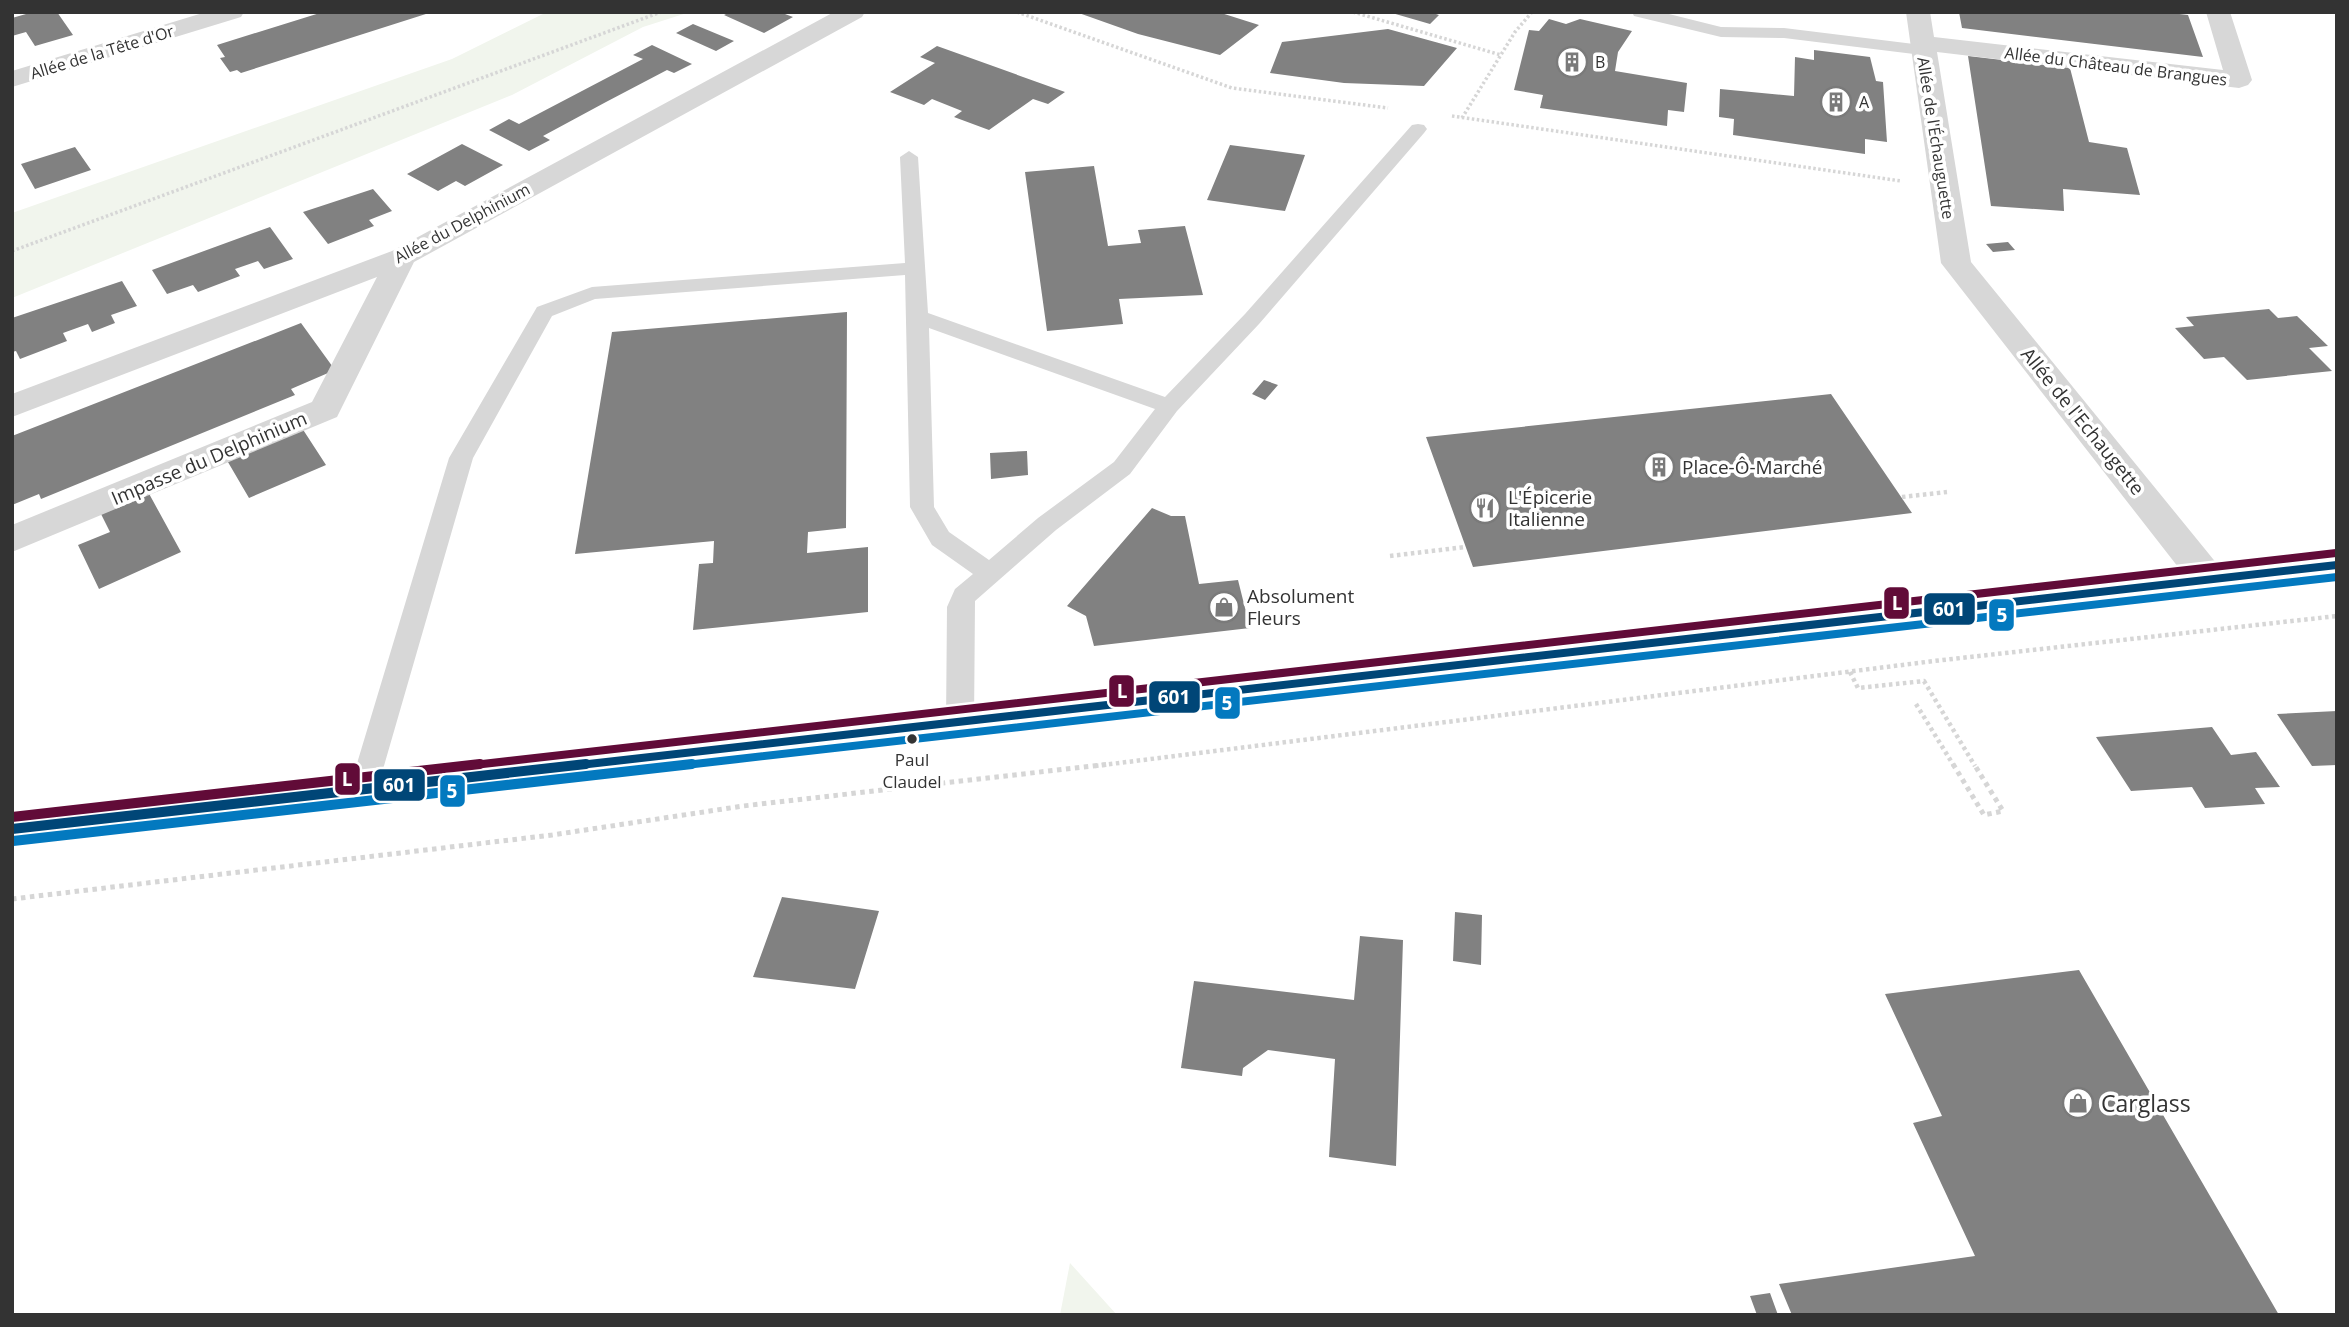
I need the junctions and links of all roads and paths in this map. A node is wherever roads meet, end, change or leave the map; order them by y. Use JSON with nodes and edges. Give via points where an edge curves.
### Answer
{"nodes":[{"id":1,"x":232,"y":12,"type":"edge"},
{"id":2,"x":661,"y":12,"type":"edge"},
{"id":3,"x":853,"y":12,"type":"edge"},
{"id":4,"x":1017,"y":12,"type":"edge"},
{"id":5,"x":1353,"y":12,"type":"edge"},
{"id":6,"x":1532,"y":12,"type":"edge"},
{"id":7,"x":1640,"y":12,"type":"edge"},
{"id":8,"x":1918,"y":12,"type":"edge"},
{"id":9,"x":2218,"y":12,"type":"edge"},
{"id":10,"x":1922,"y":47,"type":"junction"},
{"id":11,"x":1501,"y":55,"type":"junction"},
{"id":12,"x":12,"y":79,"type":"edge"},
{"id":13,"x":1395,"y":109,"type":"dead end"},
{"id":14,"x":1449,"y":116,"type":"dead end"},
{"id":15,"x":1462,"y":118,"type":"junction"},
{"id":16,"x":1418,"y":129,"type":"dead end"},
{"id":17,"x":909,"y":157,"type":"dead end"},
{"id":18,"x":1944,"y":187,"type":"junction"},
{"id":19,"x":12,"y":251,"type":"edge"},
{"id":20,"x":402,"y":257,"type":"junction"},
{"id":21,"x":1956,"y":263,"type":"joint"},
{"id":22,"x":914,"y":268,"type":"junction"},
{"id":23,"x":918,"y":317,"type":"junction"},
{"id":24,"x":12,"y":406,"type":"edge"},
{"id":25,"x":1169,"y":406,"type":"junction"},
{"id":26,"x":1947,"y":492,"type":"dead end"},
{"id":27,"x":1902,"y":498,"type":"dead end"},
{"id":28,"x":12,"y":539,"type":"edge"},
{"id":29,"x":1465,"y":547,"type":"dead end"},
{"id":30,"x":1390,"y":556,"type":"dead end"},
{"id":31,"x":2337,"y":565,"type":"edge"},
{"id":32,"x":990,"y":573,"type":"junction"},
{"id":33,"x":2209,"y":580,"type":"junction"},
{"id":34,"x":2337,"y":616,"type":"edge"},
{"id":35,"x":1850,"y":672,"type":"junction"},
{"id":36,"x":1916,"y":704,"type":"dead end"},
{"id":37,"x":960,"y":723,"type":"junction"},
{"id":38,"x":363,"y":790,"type":"junction"},
{"id":39,"x":12,"y":830,"type":"edge"},
{"id":40,"x":12,"y":899,"type":"edge"}],
"edges":[{"from":1,"to":12,"type":"street","name":"Allée de la Tête d'Or"},
{"from":2,"to":19,"type":"path"},
{"from":3,"to":20,"type":"street","name":"Allée du Delphinium"},
{"from":4,"to":13,"type":"path","via":[[1232,88]]},
{"from":5,"to":11,"type":"path"},
{"from":6,"to":11,"type":"path"},
{"from":7,"to":10,"type":"lane","via":[[1721,32],[1784,33]]},
{"from":8,"to":10,"type":"street","name":"Allée de l'Échauguette"},
{"from":9,"to":10,"type":"street","name":"Allée du Château de Brangues","via":[[2239,80]]},
{"from":10,"to":18,"type":"street","name":"Allée de l'Échauguette"},
{"from":11,"to":15,"type":"path"},
{"from":14,"to":15,"type":"path"},
{"from":15,"to":18,"type":"path"},
{"from":16,"to":25,"type":"lane","via":[[1252,320]]},
{"from":17,"to":22,"type":"lane"},
{"from":18,"to":21,"type":"street","name":"Allée de l'Échauguette"},
{"from":20,"to":24,"type":"street","name":"Allée du Delphinium"},
{"from":20,"to":28,"type":"street","name":"Impasse du Delphinium","via":[[325,409]]},
{"from":21,"to":33,"type":"street","name":"Allée de l'Echaugette"},
{"from":22,"to":23,"type":"lane"},
{"from":22,"to":38,"type":"lane","via":[[592,293],[544,312],[461,458]]},
{"from":23,"to":25,"type":"lane"},
{"from":23,"to":32,"type":"lane","via":[[926,522],[944,544]]},
{"from":25,"to":32,"type":"lane","via":[[1122,468]]},
{"from":26,"to":27,"type":"path"},
{"from":29,"to":30,"type":"path"},
{"from":31,"to":33,"type":"street"},
{"from":32,"to":37,"type":"lane","via":[[964,596],[960,607]]},
{"from":33,"to":37,"type":"street"},
{"from":34,"to":35,"type":"path"},
{"from":35,"to":36,"type":"path","via":[[1858,688],[1924,681],[2003,811],[1983,815]]},
{"from":35,"to":40,"type":"path"},
{"from":37,"to":38,"type":"street"},
{"from":38,"to":39,"type":"street"}]}
